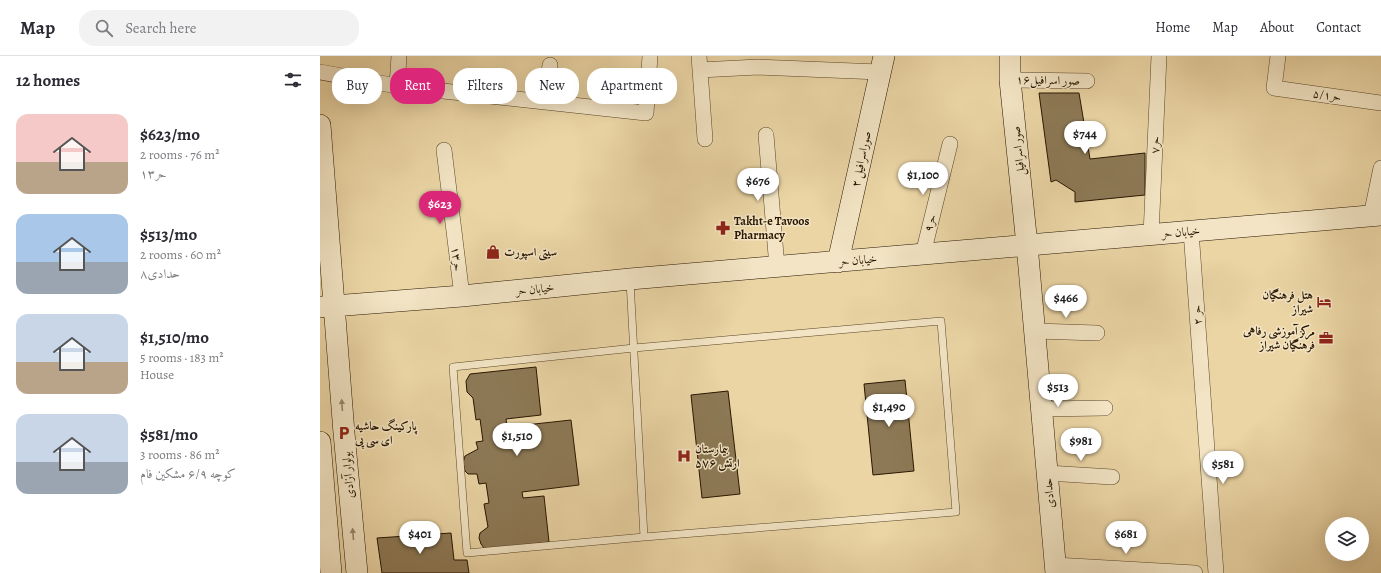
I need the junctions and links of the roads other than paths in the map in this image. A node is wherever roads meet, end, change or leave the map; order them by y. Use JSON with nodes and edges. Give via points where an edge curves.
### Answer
{"nodes":[{"id":1,"x":399,"y":56,"type":"edge"},
{"id":2,"x":650,"y":56,"type":"edge"},
{"id":3,"x":1010,"y":56,"type":"edge"},
{"id":4,"x":1159,"y":56,"type":"edge"},
{"id":5,"x":1278,"y":56,"type":"edge"},
{"id":6,"x":759,"y":62,"type":"edge"},
{"id":7,"x":699,"y":63,"type":"edge"},
{"id":8,"x":882,"y":64,"type":"edge"},
{"id":9,"x":550,"y":65,"type":"dead end"},
{"id":10,"x":398,"y":68,"type":"edge"},
{"id":11,"x":550,"y":68,"type":"edge"},
{"id":12,"x":320,"y":72,"type":"edge"},
{"id":13,"x":1010,"y":80,"type":"junction"},
{"id":14,"x":1086,"y":81,"type":"dead end"},
{"id":15,"x":390,"y":85,"type":"edge"},
{"id":16,"x":445,"y":91,"type":"edge"},
{"id":17,"x":525,"y":100,"type":"edge"},
{"id":18,"x":1381,"y":103,"type":"edge"},
{"id":19,"x":563,"y":104,"type":"edge"},
{"id":20,"x":320,"y":125,"type":"edge"},
{"id":21,"x":766,"y":135,"type":"dead end"},
{"id":22,"x":705,"y":139,"type":"dead end"},
{"id":23,"x":950,"y":144,"type":"dead end"},
{"id":24,"x":444,"y":150,"type":"dead end"},
{"id":25,"x":1381,"y":168,"type":"edge"},
{"id":26,"x":1376,"y":215,"type":"edge"},
{"id":27,"x":1191,"y":231,"type":"junction"},
{"id":28,"x":1151,"y":235,"type":"junction"},
{"id":29,"x":1027,"y":245,"type":"junction"},
{"id":30,"x":923,"y":254,"type":"junction"},
{"id":31,"x":838,"y":262,"type":"junction"},
{"id":32,"x":777,"y":267,"type":"junction"},
{"id":33,"x":630,"y":279,"type":"junction"},
{"id":34,"x":462,"y":296,"type":"junction"},
{"id":35,"x":327,"y":306,"type":"edge"},
{"id":36,"x":1035,"y":331,"type":"junction"},
{"id":37,"x":1097,"y":333,"type":"dead end"},
{"id":38,"x":634,"y":348,"type":"junction"},
{"id":39,"x":1105,"y":408,"type":"dead end"},
{"id":40,"x":1042,"y":410,"type":"junction"},
{"id":41,"x":320,"y":442,"type":"edge"},
{"id":42,"x":1047,"y":473,"type":"junction"},
{"id":43,"x":1112,"y":477,"type":"dead end"},
{"id":44,"x":644,"y":537,"type":"junction"},
{"id":45,"x":1056,"y":569,"type":"edge"},
{"id":46,"x":1116,"y":571,"type":"edge"},
{"id":47,"x":330,"y":573,"type":"edge"},
{"id":48,"x":357,"y":573,"type":"edge"},
{"id":49,"x":1195,"y":573,"type":"edge"},
{"id":50,"x":1216,"y":573,"type":"edge"}],
"edges":[{"from":1,"to":10,"type":"street"},
{"from":2,"to":19,"type":"street","via":[[646,113]]},
{"from":3,"to":13,"type":"street","name":"صور اسرافیل"},
{"from":4,"to":28,"type":"street","name":"حر۷"},
{"from":5,"to":18,"type":"street","name":"حر۵/۱","via":[[1274,88]]},
{"from":6,"to":7,"type":"street"},
{"from":6,"to":8,"type":"street"},
{"from":7,"to":22,"type":"street"},
{"from":8,"to":31,"type":"street","name":"صوراسرافیل ۲"},
{"from":9,"to":11,"type":"street"},
{"from":12,"to":15,"type":"street"},
{"from":13,"to":14,"type":"street","name":"صور اسرافیل۱۶"},
{"from":13,"to":29,"type":"street","name":"صور اسرافیل"},
{"from":16,"to":17,"type":"street"},
{"from":20,"to":35,"type":"street","name":"بولوار آزادی"},
{"from":21,"to":32,"type":"street"},
{"from":23,"to":30,"type":"street","name":"حر۹"},
{"from":24,"to":34,"type":"street","name":"حر۱۳"},
{"from":25,"to":26,"type":"street"},
{"from":26,"to":27,"type":"street","name":"خیابان حر"},
{"from":27,"to":28,"type":"street","name":"خیابان حر"},
{"from":27,"to":50,"type":"street","name":"۲ حر"},
{"from":28,"to":29,"type":"street","name":"خیابان حر"},
{"from":29,"to":30,"type":"street","name":"خیابان حر"},
{"from":29,"to":36,"type":"street","name":"حدادی"},
{"from":30,"to":31,"type":"street","name":"خیابان حر"},
{"from":31,"to":32,"type":"street","name":"خیابان حر"},
{"from":32,"to":33,"type":"street","name":"خیابان حر"},
{"from":33,"to":34,"type":"street","name":"خیابان حر"},
{"from":33,"to":38,"type":"lane"},
{"from":34,"to":35,"type":"street","name":"خیابان حر"},
{"from":48,"to":35,"type":"street","name":"بولوار آزادی","one_way":true,"via":[[344,434]]},
{"from":36,"to":37,"type":"street"},
{"from":36,"to":40,"type":"street","name":"حدادی"},
{"from":38,"to":44,"type":"lane"},
{"from":38,"to":44,"type":"lane","via":[[453,367],[467,553]]},
{"from":38,"to":44,"type":"lane","via":[[942,321],[956,512]]},
{"from":39,"to":40,"type":"street"},
{"from":40,"to":42,"type":"street","name":"حدادی"},
{"from":41,"to":47,"type":"street","name":"بولوار آزادی"},
{"from":42,"to":43,"type":"street"},
{"from":42,"to":45,"type":"street","name":"حدادی"},
{"from":45,"to":46,"type":"street"},
{"from":46,"to":49,"type":"street"}]}
